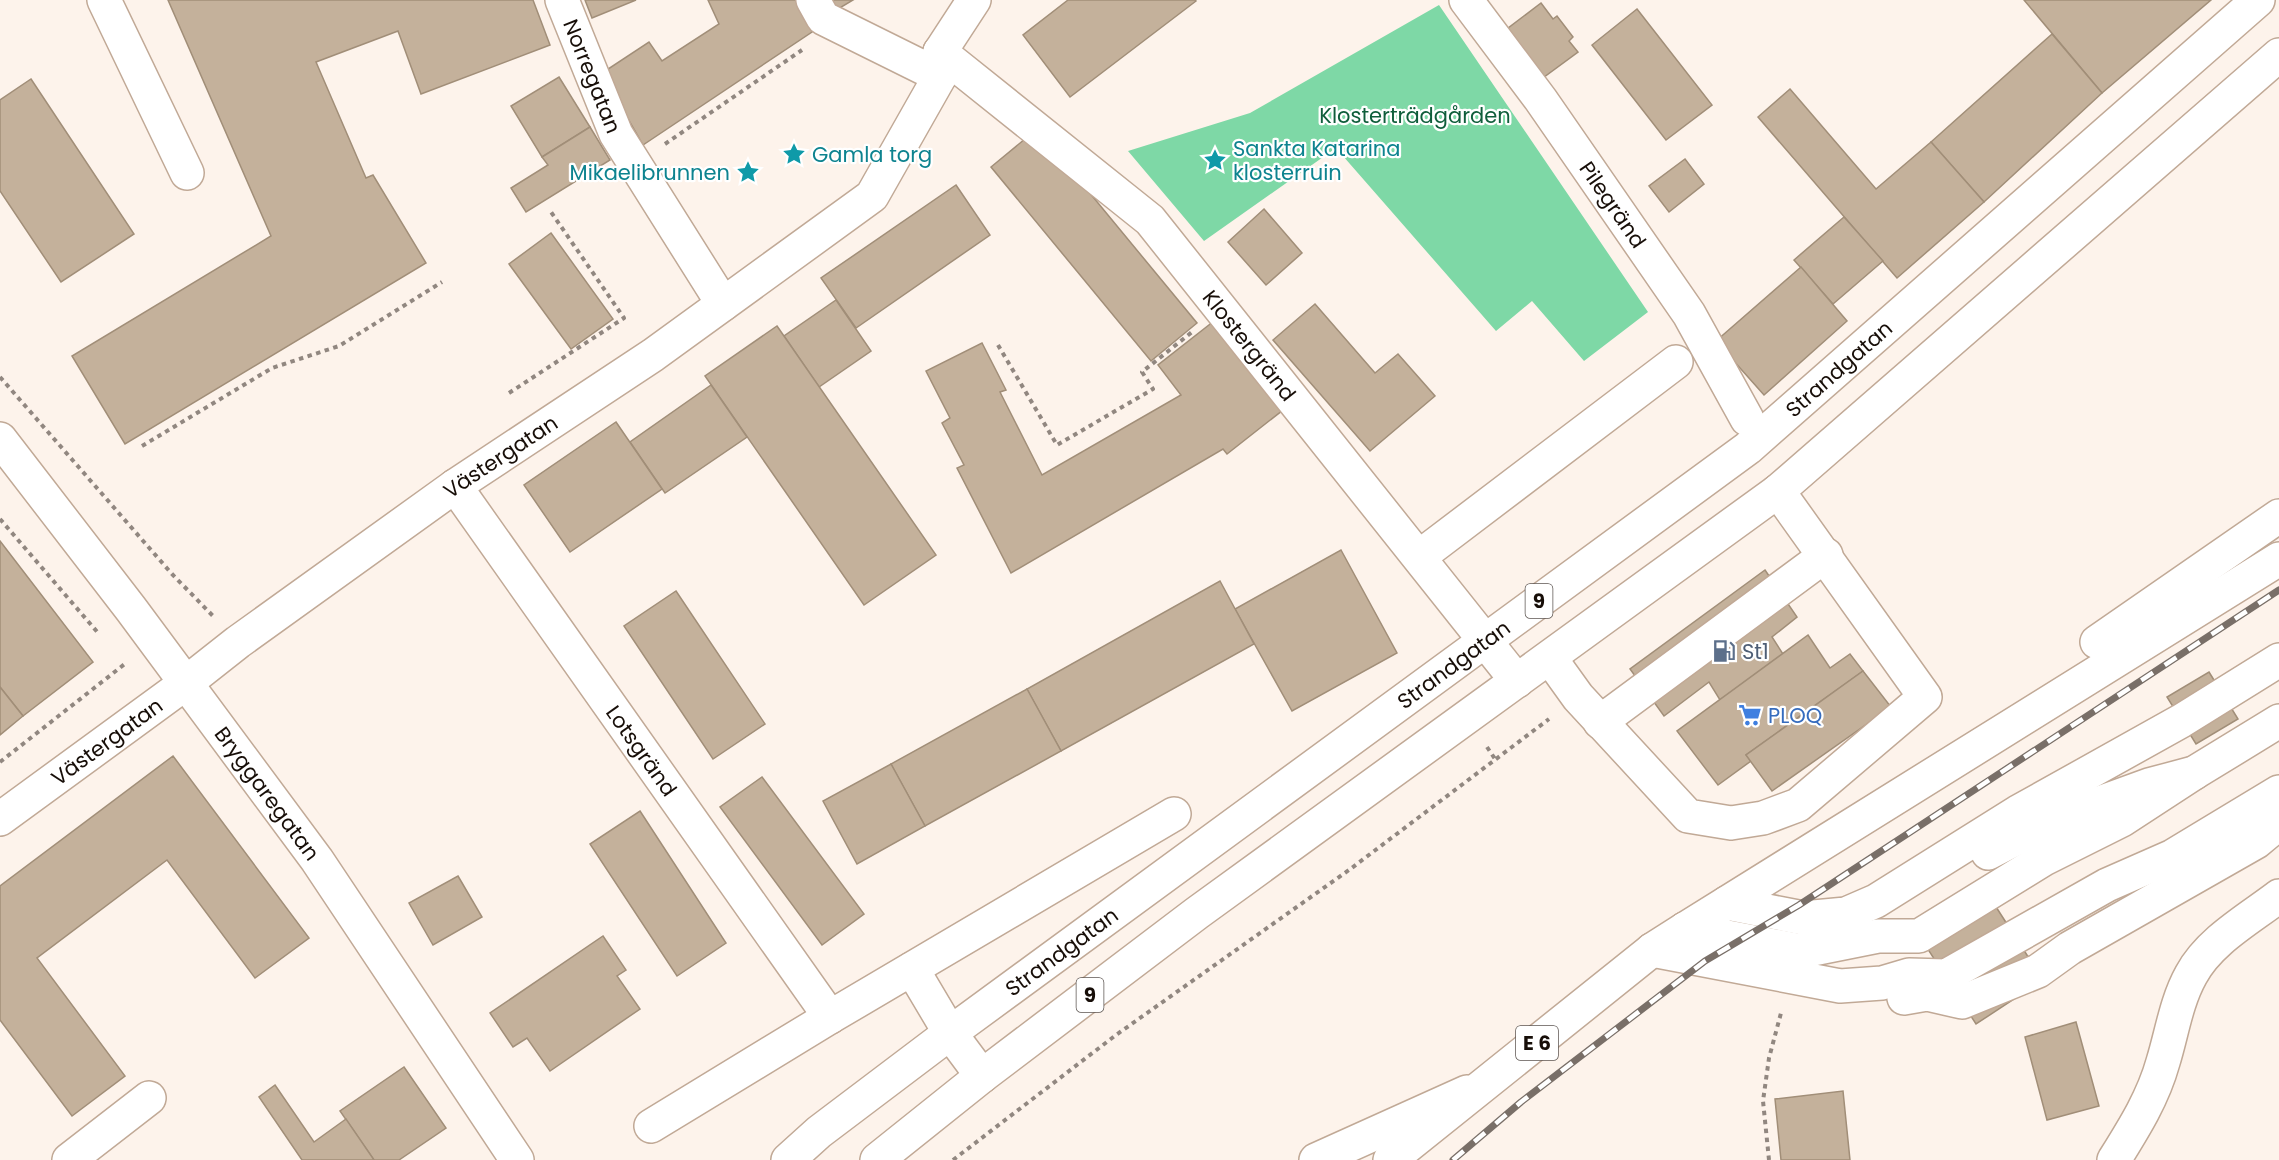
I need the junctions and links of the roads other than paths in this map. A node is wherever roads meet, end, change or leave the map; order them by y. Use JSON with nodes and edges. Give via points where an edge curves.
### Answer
{"nodes":[{"id":1,"x":104,"y":0,"type":"edge"},
{"id":2,"x":562,"y":0,"type":"edge"},
{"id":3,"x":813,"y":0,"type":"edge"},
{"id":4,"x":974,"y":0,"type":"edge"},
{"id":5,"x":1466,"y":0,"type":"edge"},
{"id":6,"x":2258,"y":0,"type":"edge"},
{"id":7,"x":2279,"y":55,"type":"edge"},
{"id":8,"x":940,"y":64,"type":"junction"},
{"id":9,"x":187,"y":172,"type":"dead end"},
{"id":10,"x":723,"y":304,"type":"junction"},
{"id":11,"x":1676,"y":362,"type":"dead end"},
{"id":12,"x":1747,"y":419,"type":"dead end"},
{"id":13,"x":0,"y":439,"type":"edge"},
{"id":14,"x":455,"y":486,"type":"junction"},
{"id":15,"x":1778,"y":491,"type":"junction"},
{"id":16,"x":2279,"y":516,"type":"edge"},
{"id":17,"x":1826,"y":555,"type":"junction"},
{"id":18,"x":1419,"y":557,"type":"junction"},
{"id":19,"x":2279,"y":560,"type":"edge"},
{"id":20,"x":1485,"y":640,"type":"junction"},
{"id":21,"x":2097,"y":642,"type":"dead end"},
{"id":22,"x":1550,"y":658,"type":"junction"},
{"id":23,"x":2279,"y":660,"type":"edge"},
{"id":24,"x":1517,"y":681,"type":"junction"},
{"id":25,"x":175,"y":691,"type":"junction"},
{"id":26,"x":2279,"y":721,"type":"edge"},
{"id":27,"x":1600,"y":722,"type":"junction"},
{"id":28,"x":2279,"y":792,"type":"edge"},
{"id":29,"x":1174,"y":814,"type":"dead end"},
{"id":30,"x":0,"y":819,"type":"edge"},
{"id":31,"x":2279,"y":823,"type":"edge"},
{"id":32,"x":2173,"y":856,"type":"junction"},
{"id":33,"x":2279,"y":896,"type":"edge"},
{"id":34,"x":1727,"y":903,"type":"junction"},
{"id":35,"x":1685,"y":929,"type":"junction"},
{"id":36,"x":1652,"y":950,"type":"junction"},
{"id":37,"x":1808,"y":950,"type":"junction"},
{"id":38,"x":912,"y":969,"type":"junction"},
{"id":39,"x":1840,"y":986,"type":"junction"},
{"id":40,"x":830,"y":1017,"type":"junction"},
{"id":41,"x":950,"y":1033,"type":"junction"},
{"id":42,"x":982,"y":1076,"type":"junction"},
{"id":43,"x":1488,"y":1082,"type":"junction"},
{"id":44,"x":149,"y":1098,"type":"dead end"},
{"id":45,"x":651,"y":1126,"type":"dead end"},
{"id":46,"x":69,"y":1160,"type":"edge"},
{"id":47,"x":516,"y":1160,"type":"edge"},
{"id":48,"x":788,"y":1160,"type":"edge"},
{"id":49,"x":877,"y":1160,"type":"edge"},
{"id":50,"x":1316,"y":1160,"type":"edge"},
{"id":51,"x":1390,"y":1160,"type":"edge"},
{"id":52,"x":2114,"y":1160,"type":"edge"}],
"edges":[{"from":1,"to":9,"type":"main road"},
{"from":2,"to":10,"type":"main road","name":"Norregatan","via":[[616,134]]},
{"from":3,"to":8,"type":"main road","name":"Klostergränd","via":[[823,18],[837,26]]},
{"from":4,"to":8,"type":"main road","name":"Västergatan"},
{"from":5,"to":12,"type":"main road","name":"Pilegränd","via":[[1541,100],[1689,314]]},
{"from":6,"to":20,"type":"main road","name":"Strandgatan","number":"9","via":[[1748,448]]},
{"from":7,"to":15,"type":"main road","number":"9"},
{"from":8,"to":10,"type":"main road","name":"Västergatan","via":[[872,196]]},
{"from":8,"to":18,"type":"main road","name":"Klostergränd","via":[[1150,220]]},
{"from":10,"to":14,"type":"main road","name":"Västergatan"},
{"from":11,"to":18,"type":"main road"},
{"from":13,"to":25,"type":"main road","name":"Bryggaregatan"},
{"from":14,"to":25,"type":"main road","name":"Västergatan"},
{"from":14,"to":40,"type":"main road","name":"Lotsgränd"},
{"from":15,"to":17,"type":"main road"},
{"from":15,"to":22,"type":"main road","number":"9"},
{"from":16,"to":21,"type":"main road"},
{"from":17,"to":27,"type":"main road"},
{"from":17,"to":27,"type":"main road","via":[[1925,697],[1798,805],[1763,818],[1731,823],[1688,816]]},
{"from":18,"to":20,"type":"main road","name":"Klostergränd"},
{"from":19,"to":34,"type":"main road","number":"E 6"},
{"from":20,"to":24,"type":"main road","name":"Klostergränd"},
{"from":20,"to":41,"type":"main road","name":"Strandgatan","number":"9"},
{"from":22,"to":24,"type":"main road","number":"9"},
{"from":22,"to":27,"type":"main road"},
{"from":23,"to":34,"type":"main road","via":[[2181,721],[2018,812],[1876,901],[1846,914],[1803,918]]},
{"from":24,"to":42,"type":"main road","number":"9","via":[[1197,913]]},
{"from":25,"to":30,"type":"main road","name":"Västergatan"},
{"from":25,"to":47,"type":"main road","name":"Bryggaregatan","via":[[317,860]]},
{"from":26,"to":37,"type":"main road","via":[[2146,806],[2044,860],[1919,936],[1878,936]]},
{"from":28,"to":32,"type":"main road"},
{"from":29,"to":38,"type":"main road"},
{"from":31,"to":39,"type":"main road","via":[[2256,842],[2070,948],[2038,971],[1962,1002],[1927,994],[1892,1001]]},
{"from":32,"to":37,"type":"main road","via":[[2116,863],[2004,919],[1935,961],[1906,952],[1877,956]]},
{"from":32,"to":39,"type":"main road","via":[[2107,885],[1946,976],[1909,975],[1882,983]]},
{"from":33,"to":52,"type":"main road","via":[[2213,946],[2191,974],[2146,1110]]},
{"from":34,"to":35,"type":"main road","number":"E 6"},
{"from":35,"to":36,"type":"main road","number":"E 6"},
{"from":35,"to":37,"type":"main road"},
{"from":36,"to":39,"type":"main road"},
{"from":36,"to":43,"type":"main road","number":"E 6"},
{"from":38,"to":40,"type":"main road"},
{"from":38,"to":41,"type":"main road"},
{"from":40,"to":45,"type":"main road"},
{"from":41,"to":42,"type":"main road"},
{"from":41,"to":48,"type":"main road","name":"Strandgatan","number":"9"},
{"from":42,"to":49,"type":"main road","number":"9"},
{"from":43,"to":50,"type":"main road"},
{"from":43,"to":51,"type":"main road","number":"E 6"},
{"from":44,"to":46,"type":"main road"}]}
